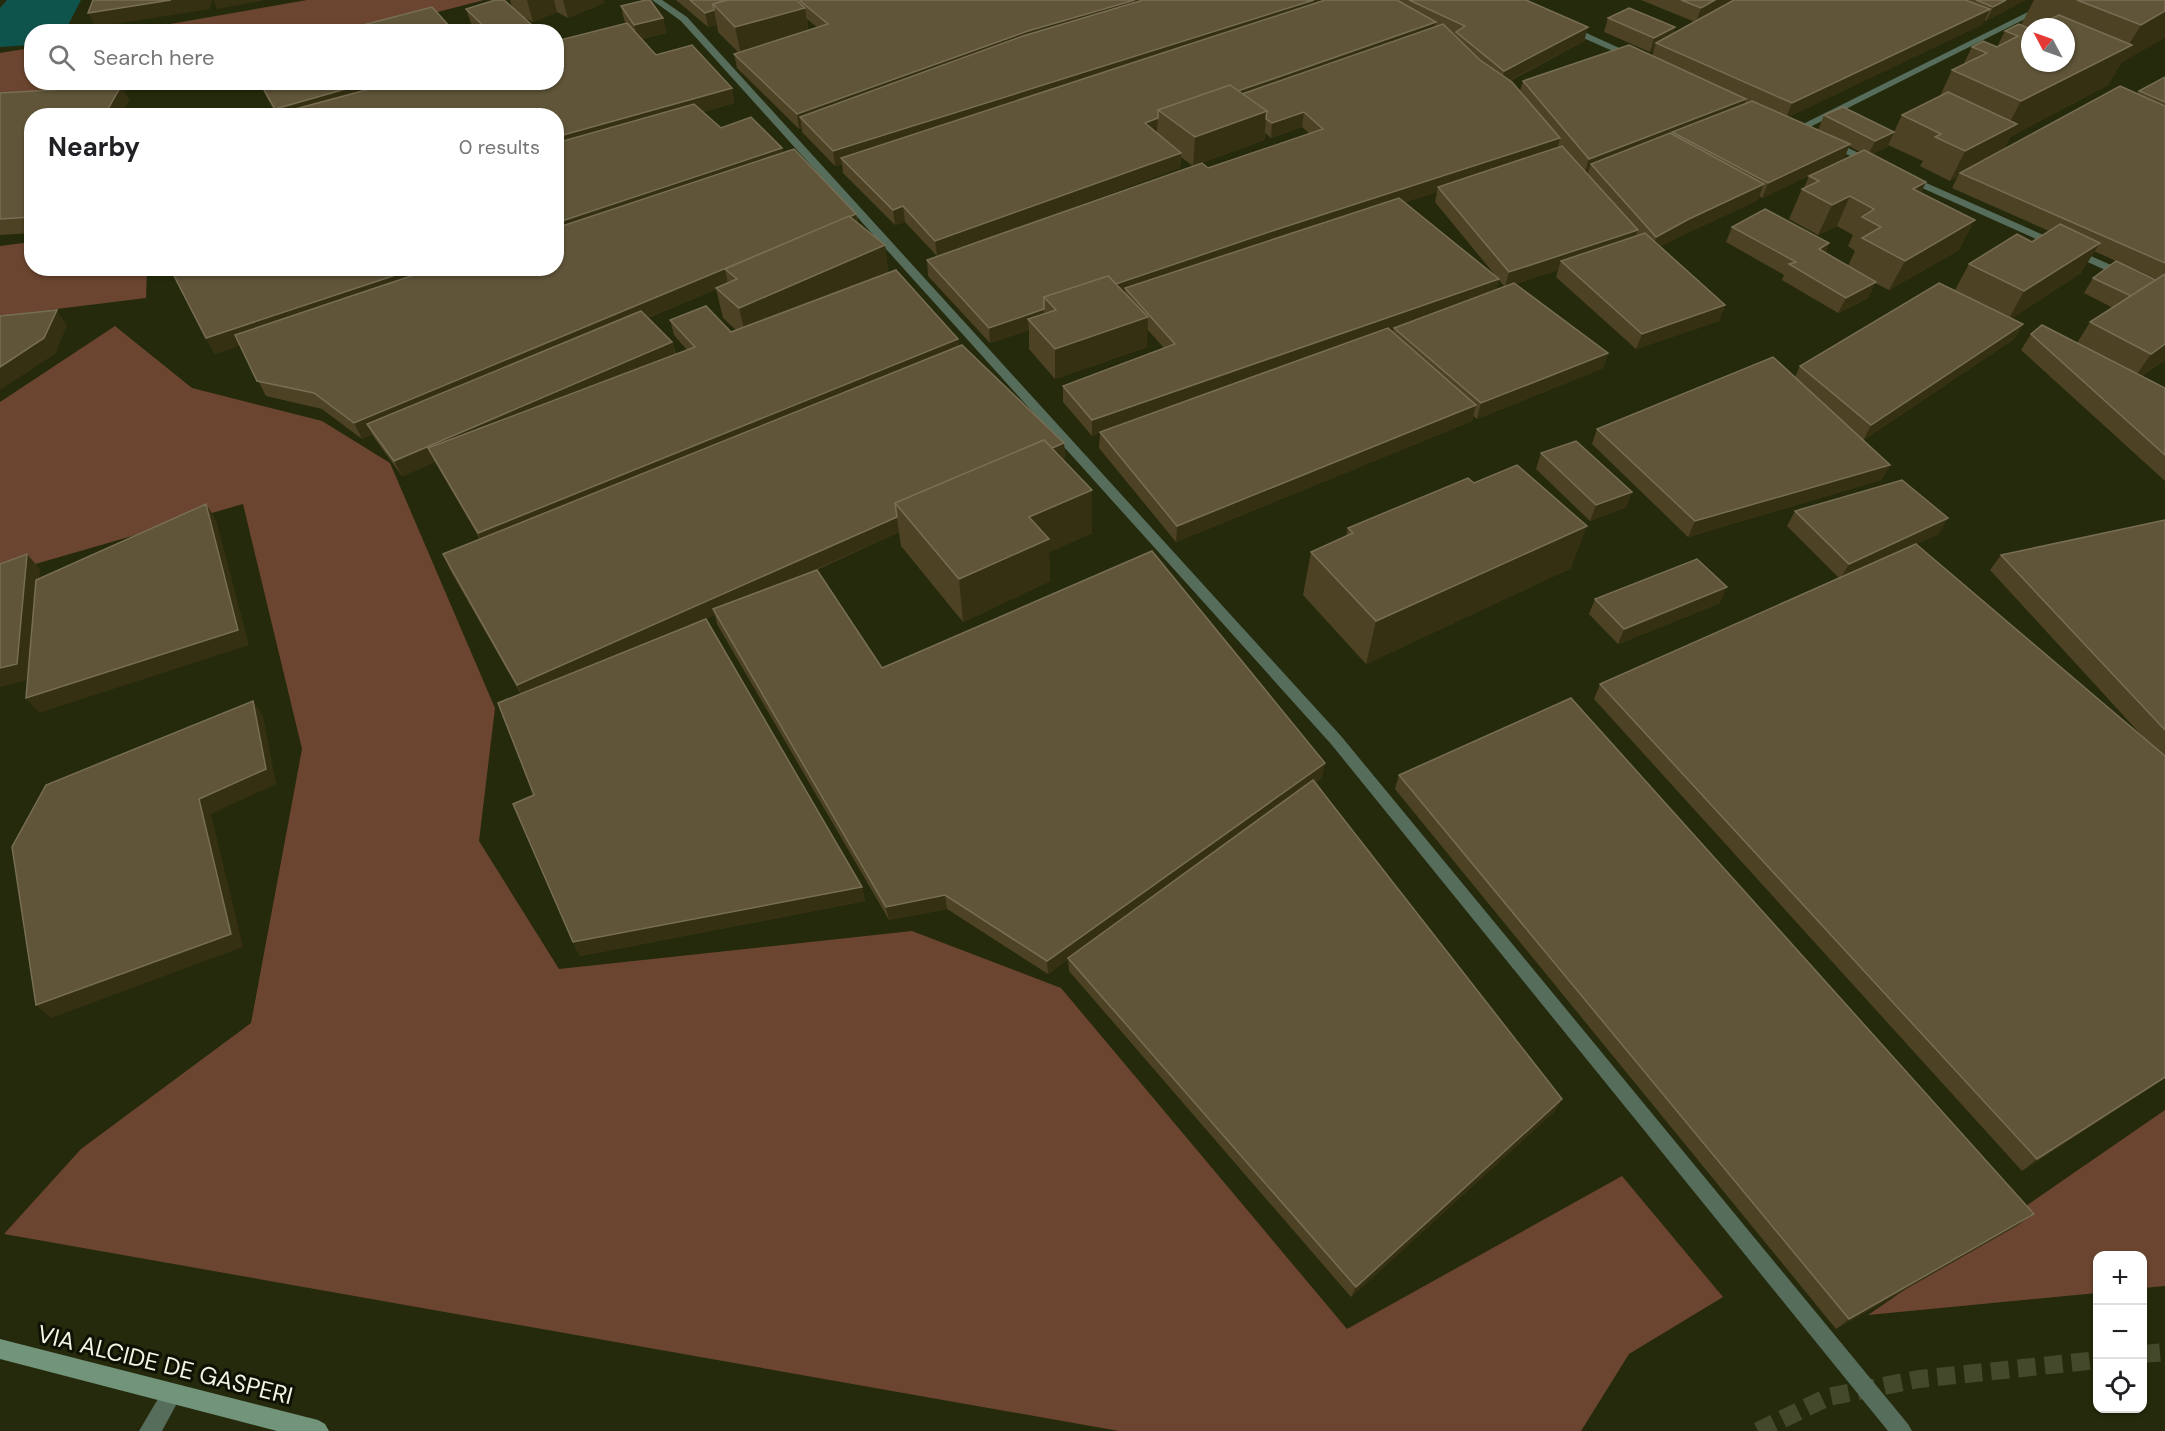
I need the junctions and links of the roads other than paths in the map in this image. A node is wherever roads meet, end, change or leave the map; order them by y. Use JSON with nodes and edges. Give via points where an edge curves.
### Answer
{"nodes":[{"id":1,"x":656,"y":0,"type":"edge"},
{"id":2,"x":2059,"y":0,"type":"edge"},
{"id":3,"x":1561,"y":25,"type":"edge"},
{"id":4,"x":1647,"y":63,"type":"edge"},
{"id":5,"x":1787,"y":124,"type":"edge"},
{"id":6,"x":1808,"y":133,"type":"junction"},
{"id":7,"x":1878,"y":165,"type":"edge"},
{"id":8,"x":1899,"y":174,"type":"edge"},
{"id":9,"x":2133,"y":278,"type":"edge"},
{"id":10,"x":0,"y":1349,"type":"edge"},
{"id":11,"x":172,"y":1394,"type":"junction"},
{"id":12,"x":150,"y":1431,"type":"edge"},
{"id":13,"x":318,"y":1431,"type":"edge"},
{"id":14,"x":1901,"y":1431,"type":"edge"}],
"edges":[{"from":1,"to":14,"type":"street","via":[[684,19],[1336,740]]},
{"from":2,"to":6,"type":"street"},
{"from":3,"to":4,"type":"street"},
{"from":5,"to":6,"type":"street"},
{"from":6,"to":7,"type":"street"},
{"from":8,"to":9,"type":"street"},
{"from":10,"to":11,"type":"street","name":"VIA ALCIDE DE GASPERI"},
{"from":11,"to":12,"type":"street"},
{"from":11,"to":13,"type":"street","name":"VIA ALCIDE DE GASPERI"}]}
